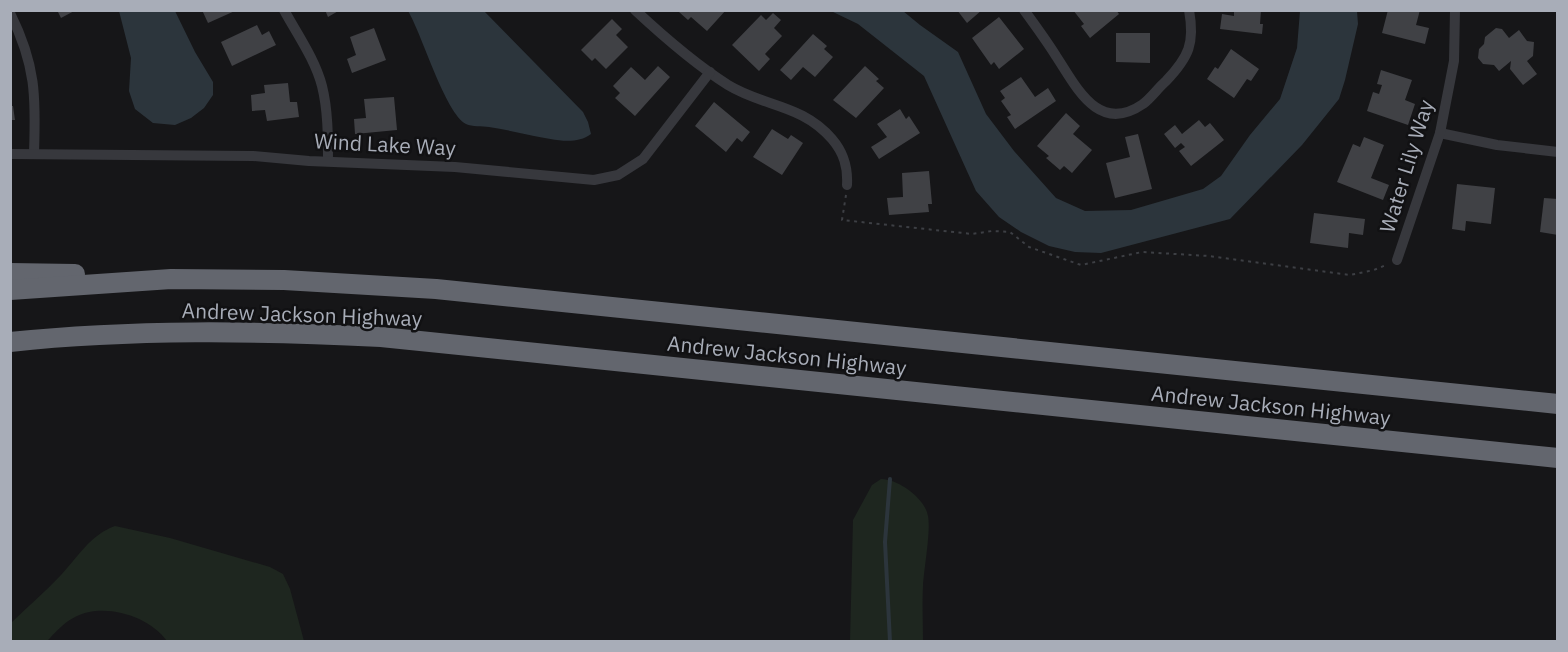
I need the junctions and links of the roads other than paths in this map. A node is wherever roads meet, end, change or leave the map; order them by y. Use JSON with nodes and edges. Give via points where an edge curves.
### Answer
{"nodes":[{"id":1,"x":284,"y":10,"type":"edge"},
{"id":2,"x":635,"y":10,"type":"edge"},
{"id":3,"x":1024,"y":10,"type":"edge"},
{"id":4,"x":1189,"y":10,"type":"edge"},
{"id":5,"x":1455,"y":10,"type":"edge"},
{"id":6,"x":10,"y":13,"type":"edge"},
{"id":7,"x":710,"y":72,"type":"junction"},
{"id":8,"x":1440,"y":133,"type":"junction"},
{"id":9,"x":1557,"y":152,"type":"edge"},
{"id":10,"x":34,"y":153,"type":"junction"},
{"id":11,"x":10,"y":154,"type":"edge"},
{"id":12,"x":328,"y":161,"type":"junction"},
{"id":13,"x":847,"y":185,"type":"road end"},
{"id":14,"x":1397,"y":260,"type":"road end"},
{"id":15,"x":10,"y":273,"type":"edge"},
{"id":16,"x":171,"y":279,"type":"junction"},
{"id":17,"x":10,"y":290,"type":"edge"},
{"id":18,"x":10,"y":342,"type":"edge"},
{"id":19,"x":1557,"y":404,"type":"edge"},
{"id":20,"x":1557,"y":458,"type":"edge"}],
"edges":[{"from":1,"to":12,"type":"street","via":[[321,84]]},
{"from":2,"to":7,"type":"street"},
{"from":3,"to":4,"type":"street","via":[[1086,101],[1114,113],[1143,103],[1183,62],[1191,42]]},
{"from":5,"to":8,"type":"street","name":"Water Lily Way","via":[[1454,61]]},
{"from":6,"to":10,"type":"street","via":[[33,74]]},
{"from":7,"to":12,"type":"street","name":"Wind Lake Way","via":[[643,159],[606,179],[455,166]]},
{"from":7,"to":13,"type":"street","via":[[739,91],[794,110],[816,123],[843,156]]},
{"from":8,"to":9,"type":"street"},
{"from":8,"to":14,"type":"street","name":"Water Lily Way"},
{"from":10,"to":11,"type":"street","name":"Wind Lake Way"},
{"from":10,"to":12,"type":"street","name":"Wind Lake Way"},
{"from":15,"to":16,"type":"highway"},
{"from":16,"to":17,"type":"highway","name":"Andrew Jackson Highway"},
{"from":16,"to":19,"type":"highway","name":"Andrew Jackson Highway","via":[[284,279],[436,289]]},
{"from":18,"to":20,"type":"highway","name":"Andrew Jackson Highway","via":[[210,332],[381,337]]}]}
